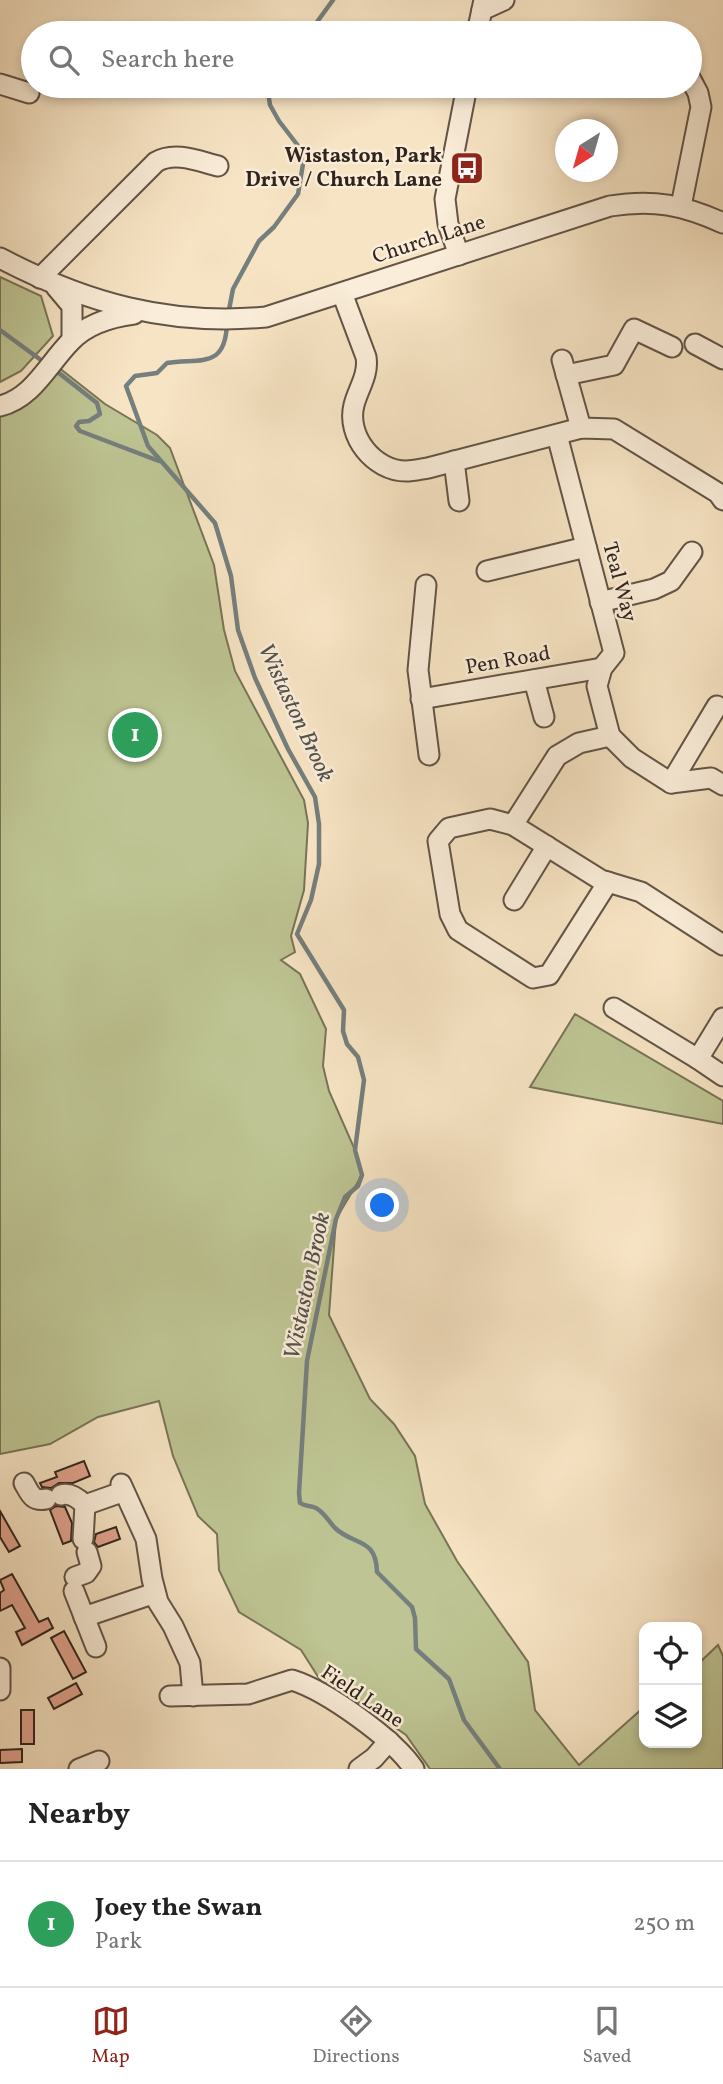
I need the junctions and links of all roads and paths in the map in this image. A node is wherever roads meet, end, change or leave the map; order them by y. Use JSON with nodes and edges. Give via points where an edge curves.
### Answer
{"nodes":[{"id":1,"x":504,"y":0,"type":"edge"},
{"id":2,"x":483,"y":5,"type":"edge"},
{"id":3,"x":0,"y":84,"type":"edge"},
{"id":4,"x":21,"y":91,"type":"edge"},
{"id":5,"x":465,"y":98,"type":"edge"},
{"id":6,"x":699,"y":98,"type":"edge"},
{"id":7,"x":218,"y":166,"type":"dead end"},
{"id":8,"x":681,"y":206,"type":"junction"},
{"id":9,"x":723,"y":223,"type":"edge"},
{"id":10,"x":459,"y":255,"type":"junction"},
{"id":11,"x":0,"y":258,"type":"edge"},
{"id":12,"x":47,"y":282,"type":"junction"},
{"id":13,"x":342,"y":293,"type":"junction"},
{"id":14,"x":146,"y":313,"type":"junction"},
{"id":15,"x":72,"y":339,"type":"junction"},
{"id":16,"x":695,"y":344,"type":"dead end"},
{"id":17,"x":672,"y":347,"type":"dead end"},
{"id":18,"x":723,"y":359,"type":"edge"},
{"id":19,"x":0,"y":406,"type":"edge"},
{"id":20,"x":581,"y":428,"type":"junction"},
{"id":21,"x":557,"y":436,"type":"junction"},
{"id":22,"x":454,"y":461,"type":"junction"},
{"id":23,"x":721,"y":494,"type":"edge"},
{"id":24,"x":459,"y":501,"type":"dead end"},
{"id":25,"x":586,"y":547,"type":"junction"},
{"id":26,"x":692,"y":552,"type":"dead end"},
{"id":27,"x":487,"y":571,"type":"dead end"},
{"id":28,"x":426,"y":585,"type":"dead end"},
{"id":29,"x":600,"y":602,"type":"junction"},
{"id":30,"x":602,"y":668,"type":"junction"},
{"id":31,"x":534,"y":680,"type":"junction"},
{"id":32,"x":421,"y":699,"type":"junction"},
{"id":33,"x":717,"y":706,"type":"dead end"},
{"id":34,"x":544,"y":717,"type":"dead end"},
{"id":35,"x":610,"y":736,"type":"junction"},
{"id":36,"x":429,"y":755,"type":"dead end"},
{"id":37,"x":671,"y":783,"type":"junction"},
{"id":38,"x":723,"y":785,"type":"edge"},
{"id":39,"x":513,"y":825,"type":"junction"},
{"id":40,"x":547,"y":846,"type":"junction"},
{"id":41,"x":608,"y":882,"type":"junction"},
{"id":42,"x":514,"y":900,"type":"dead end"},
{"id":43,"x":723,"y":945,"type":"edge"},
{"id":44,"x":614,"y":1009,"type":"dead end"},
{"id":45,"x":723,"y":1018,"type":"edge"},
{"id":46,"x":698,"y":1059,"type":"junction"},
{"id":47,"x":723,"y":1076,"type":"edge"},
{"id":48,"x":24,"y":1483,"type":"dead end"},
{"id":49,"x":85,"y":1505,"type":"junction"},
{"id":50,"x":155,"y":1593,"type":"junction"},
{"id":51,"x":84,"y":1617,"type":"junction"},
{"id":52,"x":96,"y":1647,"type":"dead end"},
{"id":53,"x":0,"y":1668,"type":"edge"},
{"id":54,"x":0,"y":1690,"type":"edge"},
{"id":55,"x":170,"y":1696,"type":"dead end"},
{"id":56,"x":193,"y":1696,"type":"junction"},
{"id":57,"x":388,"y":1741,"type":"junction"},
{"id":58,"x":99,"y":1761,"type":"dead end"},
{"id":59,"x":79,"y":1769,"type":"edge"},
{"id":60,"x":359,"y":1769,"type":"edge"},
{"id":61,"x":414,"y":1769,"type":"edge"}],
"edges":[{"from":1,"to":2,"type":"street"},
{"from":3,"to":4,"type":"street"},
{"from":5,"to":10,"type":"street","via":[[445,199]]},
{"from":6,"to":8,"type":"street"},
{"from":7,"to":12,"type":"street","via":[[174,156],[156,162],[117,198]]},
{"from":8,"to":9,"type":"street","name":"Church Lane"},
{"from":8,"to":10,"type":"street","name":"Church Lane","via":[[646,202],[610,206]]},
{"from":10,"to":13,"type":"street","name":"Church Lane"},
{"from":11,"to":12,"type":"street"},
{"from":12,"to":14,"type":"street"},
{"from":12,"to":15,"type":"street","via":[[72,306]]},
{"from":13,"to":14,"type":"street","name":"Church Lane","via":[[266,317],[237,320]]},
{"from":13,"to":22,"type":"street","via":[[368,367],[353,407],[356,434],[364,450],[387,467],[404,471]]},
{"from":14,"to":15,"type":"street","via":[[108,318]]},
{"from":15,"to":19,"type":"street","via":[[22,396]]},
{"from":16,"to":18,"type":"street"},
{"from":17,"to":20,"type":"street","via":[[634,329],[614,365],[564,367]]},
{"from":20,"to":21,"type":"street"},
{"from":20,"to":23,"type":"street","via":[[614,429]]},
{"from":21,"to":22,"type":"street"},
{"from":21,"to":25,"type":"street","name":"Teal Way"},
{"from":22,"to":24,"type":"street"},
{"from":25,"to":27,"type":"street"},
{"from":25,"to":29,"type":"street","name":"Teal Way"},
{"from":26,"to":29,"type":"street","via":[[671,581]]},
{"from":28,"to":32,"type":"street","via":[[418,670]]},
{"from":29,"to":30,"type":"street","name":"Teal Way","via":[[614,653]]},
{"from":30,"to":31,"type":"street","name":"Pen Road"},
{"from":30,"to":35,"type":"street","name":"Teal Way","via":[[597,686]]},
{"from":31,"to":32,"type":"street","name":"Pen Road"},
{"from":31,"to":34,"type":"street"},
{"from":32,"to":36,"type":"street"},
{"from":33,"to":37,"type":"street"},
{"from":35,"to":37,"type":"street","via":[[632,758]]},
{"from":35,"to":39,"type":"street","via":[[579,743],[557,756]]},
{"from":37,"to":38,"type":"street","via":[[711,778]]},
{"from":39,"to":40,"type":"street"},
{"from":39,"to":41,"type":"street","via":[[490,819],[449,828],[438,841],[450,914],[458,930],[533,978],[549,975]]},
{"from":40,"to":41,"type":"street"},
{"from":40,"to":42,"type":"street"},
{"from":41,"to":43,"type":"street","via":[[641,892]]},
{"from":44,"to":46,"type":"street"},
{"from":45,"to":46,"type":"street"},
{"from":46,"to":47,"type":"street"},
{"from":48,"to":49,"type":"street","via":[[32,1498],[65,1493]]},
{"from":49,"to":50,"type":"street","via":[[122,1488],[146,1539]]},
{"from":49,"to":51,"type":"street","via":[[85,1545],[91,1566],[75,1584]]},
{"from":50,"to":51,"type":"street"},
{"from":50,"to":56,"type":"street","via":[[190,1663]]},
{"from":51,"to":52,"type":"street"},
{"from":53,"to":54,"type":"street"},
{"from":55,"to":56,"type":"street","name":"Field Lane"},
{"from":56,"to":57,"type":"street","name":"Field Lane","via":[[248,1694],[292,1680]]},
{"from":57,"to":60,"type":"street"},
{"from":57,"to":61,"type":"street","name":"Field Lane"},
{"from":58,"to":59,"type":"street"}]}
